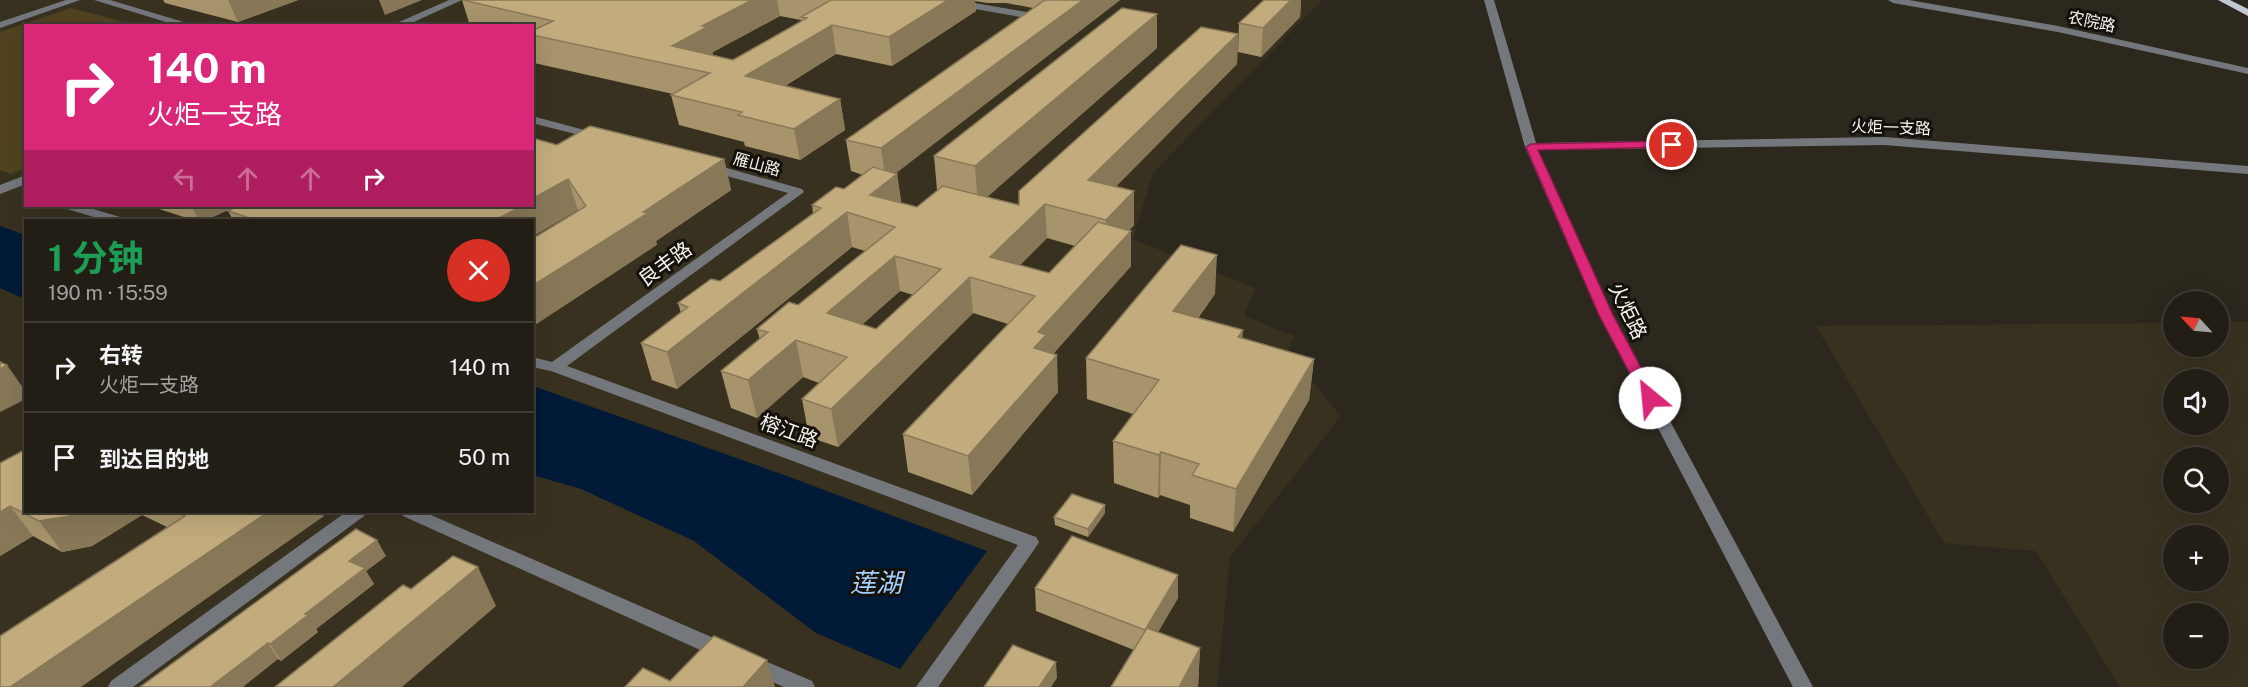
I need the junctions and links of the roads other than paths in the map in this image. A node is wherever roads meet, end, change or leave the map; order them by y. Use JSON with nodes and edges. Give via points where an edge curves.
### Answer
{"nodes":[{"id":1,"x":75,"y":0,"type":"edge"},
{"id":2,"x":99,"y":0,"type":"edge"},
{"id":3,"x":457,"y":0,"type":"edge"},
{"id":4,"x":941,"y":0,"type":"edge"},
{"id":5,"x":1489,"y":0,"type":"edge"},
{"id":6,"x":1893,"y":0,"type":"edge"},
{"id":7,"x":2223,"y":0,"type":"edge"},
{"id":8,"x":2248,"y":13,"type":"edge"},
{"id":9,"x":1032,"y":16,"type":"edge"},
{"id":10,"x":185,"y":24,"type":"edge"},
{"id":11,"x":401,"y":24,"type":"edge"},
{"id":12,"x":0,"y":25,"type":"edge"},
{"id":13,"x":2248,"y":70,"type":"edge"},
{"id":14,"x":534,"y":120,"type":"edge"},
{"id":15,"x":617,"y":142,"type":"edge"},
{"id":16,"x":1531,"y":147,"type":"junction"},
{"id":17,"x":696,"y":164,"type":"edge"},
{"id":18,"x":2248,"y":170,"type":"edge"},
{"id":19,"x":24,"y":180,"type":"edge"},
{"id":20,"x":4,"y":185,"type":"edge"},
{"id":21,"x":24,"y":189,"type":"edge"},
{"id":22,"x":798,"y":192,"type":"joint"},
{"id":23,"x":75,"y":207,"type":"edge"},
{"id":24,"x":112,"y":219,"type":"edge"},
{"id":25,"x":534,"y":362,"type":"edge"},
{"id":26,"x":555,"y":367,"type":"junction"},
{"id":27,"x":357,"y":513,"type":"edge"},
{"id":28,"x":411,"y":513,"type":"edge"},
{"id":29,"x":118,"y":687,"type":"edge"},
{"id":30,"x":805,"y":687,"type":"edge"},
{"id":31,"x":926,"y":687,"type":"edge"},
{"id":32,"x":1803,"y":687,"type":"edge"}],
"edges":[{"from":1,"to":12,"type":"street"},
{"from":2,"to":10,"type":"street"},
{"from":3,"to":11,"type":"street"},
{"from":4,"to":9,"type":"street"},
{"from":5,"to":16,"type":"street","name":"火炬路"},
{"from":6,"to":13,"type":"street","name":"农院路","via":[[2047,27]]},
{"from":7,"to":8,"type":"main road"},
{"from":14,"to":15,"type":"street"},
{"from":16,"to":18,"type":"street","name":"火炬一支路","via":[[1884,141]]},
{"from":16,"to":32,"type":"street","name":"火炬路","via":[[1606,315]]},
{"from":17,"to":22,"type":"street","name":"雁山路"},
{"from":19,"to":20,"type":"street"},
{"from":20,"to":21,"type":"street"},
{"from":22,"to":26,"type":"street","name":"良丰路"},
{"from":23,"to":24,"type":"street"},
{"from":25,"to":26,"type":"street","name":"榕江路"},
{"from":26,"to":31,"type":"street","name":"榕江路","via":[[1030,542]]},
{"from":27,"to":29,"type":"street"},
{"from":28,"to":30,"type":"street"}]}
